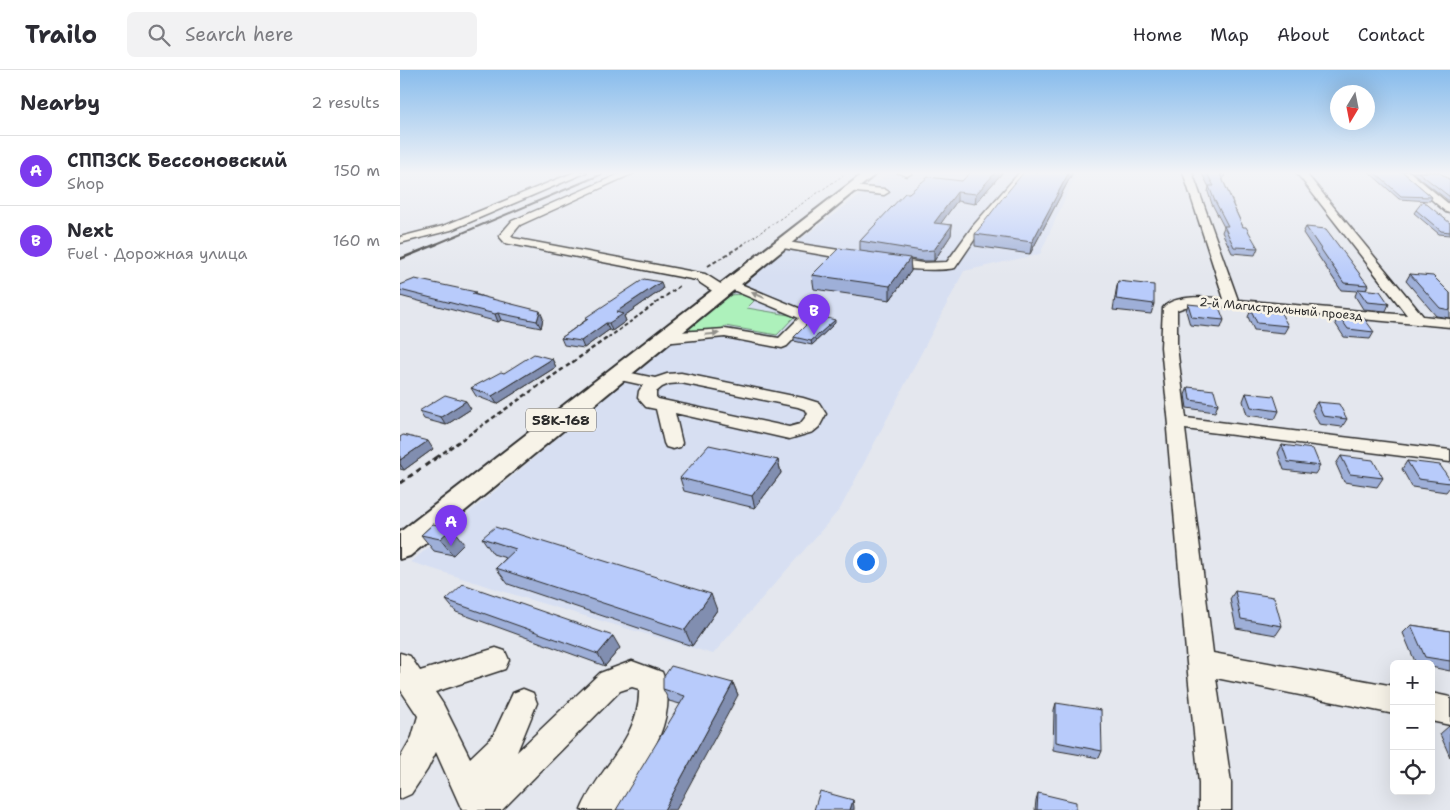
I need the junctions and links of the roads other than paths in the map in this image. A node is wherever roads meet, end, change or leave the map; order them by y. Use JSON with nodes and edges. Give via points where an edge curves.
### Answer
{"nodes":[{"id":1,"x":500,"y":207,"type":"edge"},
{"id":2,"x":552,"y":207,"type":"edge"},
{"id":3,"x":828,"y":207,"type":"edge"},
{"id":4,"x":995,"y":207,"type":"edge"},
{"id":5,"x":1199,"y":207,"type":"edge"},
{"id":6,"x":1327,"y":207,"type":"edge"},
{"id":7,"x":400,"y":240,"type":"edge"},
{"id":8,"x":780,"y":245,"type":"junction"},
{"id":9,"x":727,"y":287,"type":"junction"},
{"id":10,"x":1233,"y":304,"type":"junction"},
{"id":11,"x":1418,"y":321,"type":"junction"},
{"id":12,"x":1450,"y":324,"type":"edge"},
{"id":13,"x":663,"y":338,"type":"junction"},
{"id":14,"x":618,"y":375,"type":"junction"},
{"id":15,"x":656,"y":383,"type":"junction"},
{"id":16,"x":664,"y":406,"type":"junction"},
{"id":17,"x":1178,"y":425,"type":"junction"},
{"id":18,"x":673,"y":443,"type":"dead end"},
{"id":19,"x":1450,"y":456,"type":"edge"},
{"id":20,"x":400,"y":548,"type":"edge"},
{"id":21,"x":496,"y":660,"type":"dead end"},
{"id":22,"x":1200,"y":663,"type":"junction"},
{"id":23,"x":407,"y":676,"type":"edge"},
{"id":24,"x":1390,"y":699,"type":"edge"},
{"id":25,"x":523,"y":704,"type":"dead end"},
{"id":26,"x":1435,"y":708,"type":"edge"},
{"id":27,"x":1450,"y":710,"type":"edge"},
{"id":28,"x":433,"y":714,"type":"junction"},
{"id":29,"x":467,"y":782,"type":"junction"},
{"id":30,"x":400,"y":783,"type":"edge"},
{"id":31,"x":479,"y":810,"type":"edge"},
{"id":32,"x":597,"y":810,"type":"edge"},
{"id":33,"x":1215,"y":810,"type":"edge"}],
"edges":[{"from":1,"to":7,"type":"street","via":[[447,228]]},
{"from":2,"to":9,"type":"street","via":[[516,223],[505,236],[509,241],[700,277]]},
{"from":3,"to":8,"type":"main road","number":"58К-168"},
{"from":4,"to":8,"type":"street","via":[[951,265],[922,267]]},
{"from":5,"to":10,"type":"street"},
{"from":6,"to":11,"type":"street"},
{"from":8,"to":9,"type":"main road","number":"58К-168"},
{"from":9,"to":13,"type":"main road","number":"58К-168"},
{"from":13,"to":9,"type":"street","one_way":true,"via":[[725,333],[782,344],[808,317]]},
{"from":10,"to":11,"type":"street","name":"2-й Магистральный проезд"},
{"from":10,"to":17,"type":"street","name":"2-й Магистральный проезд","via":[[1183,302],[1170,308],[1169,347]]},
{"from":11,"to":12,"type":"street","name":"2-й Магистральный проезд"},
{"from":13,"to":14,"type":"main road","number":"58К-168"},
{"from":14,"to":15,"type":"street"},
{"from":14,"to":20,"type":"main road","number":"58К-168"},
{"from":15,"to":16,"type":"street","via":[[647,391],[646,398]]},
{"from":15,"to":16,"type":"street","via":[[681,378],[803,402],[818,414],[814,424],[789,433]]},
{"from":16,"to":18,"type":"street"},
{"from":17,"to":19,"type":"street","via":[[1189,423]]},
{"from":17,"to":22,"type":"street"},
{"from":21,"to":23,"type":"street"},
{"from":22,"to":24,"type":"street"},
{"from":22,"to":33,"type":"street","via":[[1215,783]]},
{"from":23,"to":28,"type":"street"},
{"from":25,"to":29,"type":"street","via":[[504,747]]},
{"from":26,"to":27,"type":"street"},
{"from":28,"to":29,"type":"street"},
{"from":28,"to":30,"type":"street","via":[[428,738]]},
{"from":29,"to":31,"type":"street"},
{"from":31,"to":32,"type":"street","via":[[610,682],[632,674],[652,681],[651,717],[642,738]]}]}
